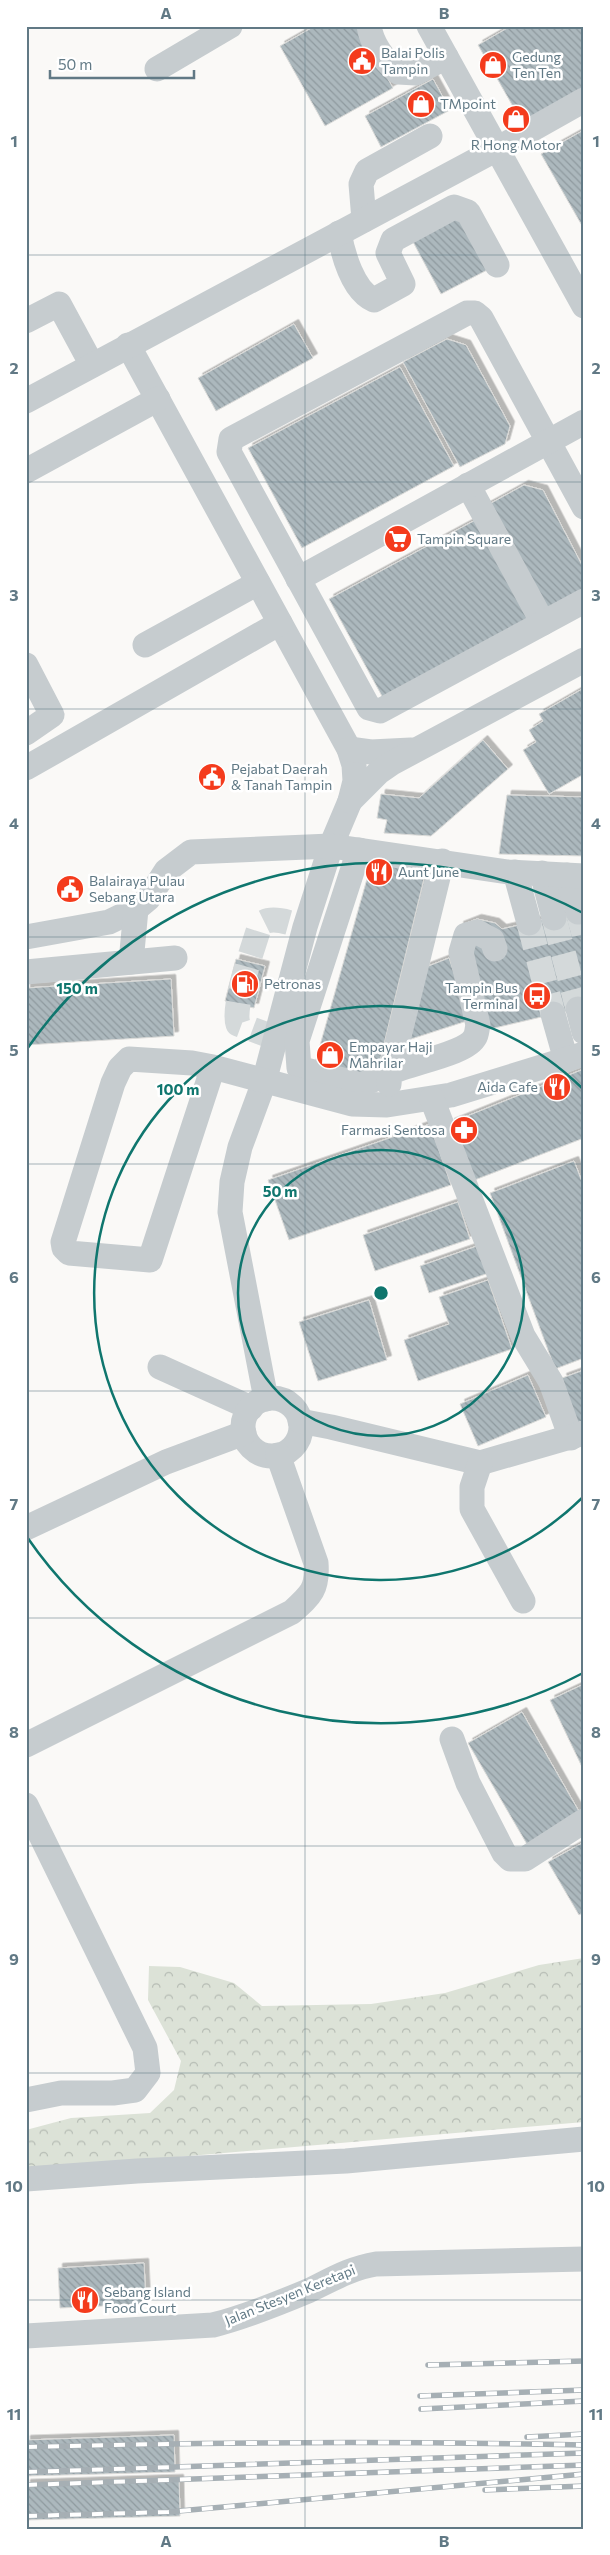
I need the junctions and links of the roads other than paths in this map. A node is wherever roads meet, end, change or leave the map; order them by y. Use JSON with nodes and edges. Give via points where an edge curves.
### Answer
{"nodes":[{"id":1,"x":230,"y":26,"type":"edge"},
{"id":2,"x":369,"y":26,"type":"edge"},
{"id":3,"x":429,"y":26,"type":"edge"},
{"id":4,"x":446,"y":57,"type":"junction"},
{"id":5,"x":157,"y":69,"type":"dead end"},
{"id":6,"x":584,"y":100,"type":"edge"},
{"id":7,"x":430,"y":136,"type":"dead end"},
{"id":8,"x":497,"y":149,"type":"junction"},
{"id":9,"x":364,"y":220,"type":"junction"},
{"id":10,"x":339,"y":233,"type":"junction"},
{"id":11,"x":497,"y":265,"type":"dead end"},
{"id":12,"x":584,"y":306,"type":"edge"},
{"id":13,"x":26,"y":321,"type":"edge"},
{"id":14,"x":128,"y":345,"type":"junction"},
{"id":15,"x":92,"y":365,"type":"junction"},
{"id":16,"x":158,"y":400,"type":"junction"},
{"id":17,"x":26,"y":401,"type":"edge"},
{"id":18,"x":584,"y":422,"type":"edge"},
{"id":19,"x":548,"y":441,"type":"junction"},
{"id":20,"x":26,"y":472,"type":"edge"},
{"id":21,"x":468,"y":485,"type":"junction"},
{"id":22,"x":584,"y":507,"type":"edge"},
{"id":23,"x":298,"y":579,"type":"junction"},
{"id":24,"x":258,"y":583,"type":"junction"},
{"id":25,"x":584,"y":601,"type":"edge"},
{"id":26,"x":280,"y":623,"type":"junction"},
{"id":27,"x":543,"y":623,"type":"junction"},
{"id":28,"x":145,"y":645,"type":"dead end"},
{"id":29,"x":584,"y":660,"type":"edge"},
{"id":30,"x":26,"y":665,"type":"edge"},
{"id":31,"x":26,"y":733,"type":"edge"},
{"id":32,"x":349,"y":749,"type":"junction"},
{"id":33,"x":421,"y":749,"type":"junction"},
{"id":34,"x":26,"y":768,"type":"edge"},
{"id":35,"x":350,"y":801,"type":"junction"},
{"id":36,"x":331,"y":846,"type":"junction"},
{"id":37,"x":359,"y":850,"type":"junction"},
{"id":38,"x":442,"y":861,"type":"junction"},
{"id":39,"x":515,"y":872,"type":"junction"},
{"id":40,"x":542,"y":873,"type":"junction"},
{"id":41,"x":575,"y":875,"type":"edge"},
{"id":42,"x":136,"y":909,"type":"junction"},
{"id":43,"x":530,"y":923,"type":"tunnel mouth"},
{"id":44,"x":26,"y":937,"type":"edge"},
{"id":45,"x":495,"y":949,"type":"dead end"},
{"id":46,"x":175,"y":958,"type":"dead end"},
{"id":47,"x":131,"y":962,"type":"junction"},
{"id":48,"x":26,"y":972,"type":"edge"},
{"id":49,"x":553,"y":1014,"type":"tunnel mouth"},
{"id":50,"x":575,"y":1057,"type":"edge"},
{"id":51,"x":213,"y":1067,"type":"junction"},
{"id":52,"x":390,"y":1074,"type":"junction"},
{"id":53,"x":264,"y":1082,"type":"junction"},
{"id":54,"x":432,"y":1099,"type":"junction"},
{"id":55,"x":387,"y":1105,"type":"junction"},
{"id":56,"x":160,"y":1367,"type":"dead end"},
{"id":57,"x":259,"y":1403,"type":"junction"},
{"id":58,"x":300,"y":1421,"type":"junction"},
{"id":59,"x":244,"y":1433,"type":"junction"},
{"id":60,"x":577,"y":1435,"type":"edge"},
{"id":61,"x":278,"y":1455,"type":"junction"},
{"id":62,"x":480,"y":1463,"type":"junction"},
{"id":63,"x":26,"y":1528,"type":"edge"},
{"id":64,"x":523,"y":1600,"type":"dead end"},
{"id":65,"x":452,"y":1739,"type":"dead end"},
{"id":66,"x":26,"y":1745,"type":"edge"},
{"id":67,"x":27,"y":1809,"type":"edge"},
{"id":68,"x":584,"y":1821,"type":"edge"},
{"id":69,"x":26,"y":2100,"type":"edge"},
{"id":70,"x":584,"y":2139,"type":"edge"},
{"id":71,"x":26,"y":2179,"type":"edge"},
{"id":72,"x":584,"y":2259,"type":"edge"},
{"id":73,"x":26,"y":2336,"type":"edge"}],
"edges":[{"from":1,"to":5,"type":"street"},
{"from":2,"to":4,"type":"street","via":[[370,35],[383,58],[398,72],[416,73]]},
{"from":3,"to":4,"type":"street"},
{"from":4,"to":8,"type":"street"},
{"from":6,"to":8,"type":"street"},
{"from":7,"to":9,"type":"street","via":[[368,171],[361,184]]},
{"from":8,"to":9,"type":"street"},
{"from":8,"to":12,"type":"street"},
{"from":9,"to":10,"type":"street"},
{"from":10,"to":11,"type":"street","via":[[344,260],[365,296],[374,300],[404,284],[388,253],[393,240],[454,207],[468,212]]},
{"from":10,"to":14,"type":"street"},
{"from":13,"to":15,"type":"street","via":[[59,304]]},
{"from":14,"to":15,"type":"street"},
{"from":14,"to":16,"type":"street"},
{"from":15,"to":17,"type":"street"},
{"from":16,"to":20,"type":"street"},
{"from":16,"to":24,"type":"street"},
{"from":18,"to":19,"type":"street"},
{"from":19,"to":21,"type":"street"},
{"from":19,"to":22,"type":"street"},
{"from":19,"to":23,"type":"street","via":[[481,318],[475,313],[467,313],[231,439],[229,452]]},
{"from":21,"to":23,"type":"street"},
{"from":21,"to":27,"type":"street"},
{"from":23,"to":27,"type":"street","via":[[369,708],[374,711],[380,711]]},
{"from":24,"to":26,"type":"street"},
{"from":24,"to":28,"type":"street"},
{"from":25,"to":27,"type":"street"},
{"from":26,"to":32,"type":"street"},
{"from":26,"to":34,"type":"street"},
{"from":29,"to":33,"type":"street"},
{"from":30,"to":31,"type":"street","via":[[52,715]]},
{"from":32,"to":33,"type":"street","via":[[371,752]]},
{"from":32,"to":35,"type":"street","via":[[355,781]]},
{"from":33,"to":35,"type":"street","via":[[379,772]]},
{"from":35,"to":36,"type":"street"},
{"from":36,"to":37,"type":"street"},
{"from":36,"to":42,"type":"street","via":[[191,852],[166,871],[148,899]]},
{"from":36,"to":53,"type":"street","via":[[305,927]]},
{"from":37,"to":38,"type":"street"},
{"from":37,"to":52,"type":"street","via":[[297,1041],[299,1068],[360,1085]]},
{"from":38,"to":39,"type":"street"},
{"from":38,"to":52,"type":"street"},
{"from":39,"to":40,"type":"street"},
{"from":39,"to":43,"type":"street"},
{"from":40,"to":41,"type":"street"},
{"from":40,"to":41,"type":"street","via":[[566,915]]},
{"from":42,"to":44,"type":"street","via":[[109,922]]},
{"from":42,"to":47,"type":"street"},
{"from":45,"to":52,"type":"street","via":[[492,940],[477,932],[466,935],[461,952],[478,1025],[475,1037],[463,1048],[402,1067]]},
{"from":46,"to":47,"type":"street"},
{"from":47,"to":48,"type":"street"},
{"from":49,"to":50,"type":"street"},
{"from":50,"to":54,"type":"street"},
{"from":51,"to":51,"type":"street","via":[[150,1260],[69,1254],[64,1242],[120,1068],[129,1059],[192,1062]]},
{"from":51,"to":53,"type":"street"},
{"from":52,"to":55,"type":"street"},
{"from":53,"to":55,"type":"street","via":[[352,1104]]},
{"from":53,"to":57,"type":"street","via":[[240,1147],[232,1182],[230,1212]]},
{"from":54,"to":55,"type":"street"},
{"from":54,"to":60,"type":"street","via":[[523,1336],[551,1382]]},
{"from":56,"to":57,"type":"street"},
{"from":57,"to":58,"type":"street","via":[[284,1401],[297,1413]]},
{"from":57,"to":59,"type":"street","via":[[246,1415]]},
{"from":58,"to":61,"type":"street","via":[[301,1430],[294,1447]]},
{"from":58,"to":62,"type":"street"},
{"from":59,"to":61,"type":"street","via":[[253,1449],[269,1456]]},
{"from":59,"to":63,"type":"street","via":[[166,1462]]},
{"from":60,"to":62,"type":"street"},
{"from":61,"to":66,"type":"street","via":[[316,1563],[313,1593],[292,1612]]},
{"from":62,"to":64,"type":"street","via":[[472,1487],[472,1509]]},
{"from":65,"to":68,"type":"street","via":[[468,1783],[510,1859],[525,1859]]},
{"from":67,"to":69,"type":"street","via":[[145,2048],[148,2073],[135,2090],[61,2092]]},
{"from":70,"to":71,"type":"street","via":[[346,2161]]},
{"from":72,"to":73,"type":"street","name":"Jalan Stesyen Keretapi","via":[[376,2264],[356,2267],[265,2308],[213,2325]]}]}
